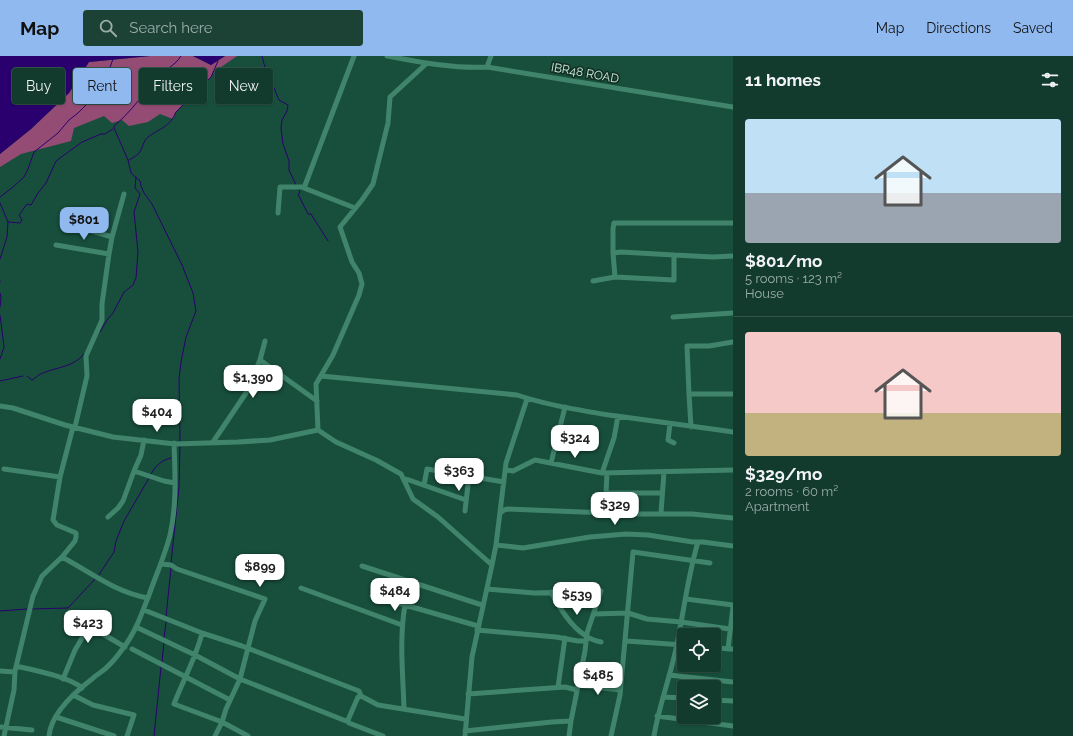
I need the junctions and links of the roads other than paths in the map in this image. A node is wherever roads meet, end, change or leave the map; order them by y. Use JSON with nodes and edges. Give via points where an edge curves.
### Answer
{"nodes":[{"id":1,"x":354,"y":56,"type":"edge"},
{"id":2,"x":387,"y":56,"type":"edge"},
{"id":3,"x":491,"y":56,"type":"edge"},
{"id":4,"x":427,"y":63,"type":"junction"},
{"id":5,"x":486,"y":67,"type":"junction"},
{"id":6,"x":733,"y":107,"type":"edge"},
{"id":7,"x":300,"y":187,"type":"junction"},
{"id":8,"x":124,"y":194,"type":"dead end"},
{"id":9,"x":355,"y":208,"type":"junction"},
{"id":10,"x":278,"y":214,"type":"dead end"},
{"id":11,"x":62,"y":222,"type":"dead end"},
{"id":12,"x":733,"y":223,"type":"edge"},
{"id":13,"x":112,"y":237,"type":"junction"},
{"id":14,"x":56,"y":245,"type":"dead end"},
{"id":15,"x":613,"y":253,"type":"junction"},
{"id":16,"x":109,"y":254,"type":"junction"},
{"id":17,"x":674,"y":255,"type":"junction"},
{"id":18,"x":733,"y":256,"type":"edge"},
{"id":19,"x":615,"y":277,"type":"junction"},
{"id":20,"x":593,"y":281,"type":"dead end"},
{"id":21,"x":733,"y":313,"type":"edge"},
{"id":22,"x":673,"y":317,"type":"dead end"},
{"id":23,"x":265,"y":341,"type":"dead end"},
{"id":24,"x":733,"y":342,"type":"edge"},
{"id":25,"x":260,"y":360,"type":"junction"},
{"id":26,"x":321,"y":376,"type":"junction"},
{"id":27,"x":689,"y":394,"type":"junction"},
{"id":28,"x":733,"y":394,"type":"edge"},
{"id":29,"x":527,"y":399,"type":"junction"},
{"id":30,"x":317,"y":401,"type":"junction"},
{"id":31,"x":0,"y":406,"type":"edge"},
{"id":32,"x":565,"y":407,"type":"junction"},
{"id":33,"x":618,"y":416,"type":"junction"},
{"id":34,"x":670,"y":424,"type":"junction"},
{"id":35,"x":74,"y":427,"type":"junction"},
{"id":36,"x":691,"y":427,"type":"junction"},
{"id":37,"x":318,"y":430,"type":"junction"},
{"id":38,"x":733,"y":432,"type":"edge"},
{"id":39,"x":144,"y":440,"type":"junction"},
{"id":40,"x":213,"y":442,"type":"junction"},
{"id":41,"x":674,"y":443,"type":"dead end"},
{"id":42,"x":174,"y":444,"type":"junction"},
{"id":43,"x":551,"y":463,"type":"junction"},
{"id":44,"x":4,"y":469,"type":"dead end"},
{"id":45,"x":506,"y":470,"type":"junction"},
{"id":46,"x":733,"y":470,"type":"edge"},
{"id":47,"x":134,"y":471,"type":"junction"},
{"id":48,"x":664,"y":472,"type":"junction"},
{"id":49,"x":605,"y":473,"type":"junction"},
{"id":50,"x":469,"y":476,"type":"junction"},
{"id":51,"x":60,"y":477,"type":"junction"},
{"id":52,"x":404,"y":479,"type":"junction"},
{"id":53,"x":504,"y":482,"type":"junction"},
{"id":54,"x":174,"y":483,"type":"junction"},
{"id":55,"x":424,"y":485,"type":"junction"},
{"id":56,"x":662,"y":492,"type":"junction"},
{"id":57,"x":466,"y":500,"type":"junction"},
{"id":58,"x":465,"y":511,"type":"dead end"},
{"id":59,"x":500,"y":513,"type":"junction"},
{"id":60,"x":661,"y":513,"type":"junction"},
{"id":61,"x":108,"y":516,"type":"dead end"},
{"id":62,"x":733,"y":518,"type":"edge"},
{"id":63,"x":698,"y":542,"type":"junction"},
{"id":64,"x":496,"y":545,"type":"junction"},
{"id":65,"x":733,"y":546,"type":"edge"},
{"id":66,"x":62,"y":557,"type":"junction"},
{"id":67,"x":693,"y":561,"type":"junction"},
{"id":68,"x":710,"y":563,"type":"dead end"},
{"id":69,"x":161,"y":564,"type":"junction"},
{"id":70,"x":492,"y":565,"type":"junction"},
{"id":71,"x":362,"y":566,"type":"dead end"},
{"id":72,"x":301,"y":588,"type":"dead end"},
{"id":73,"x":487,"y":588,"type":"junction"},
{"id":74,"x":551,"y":592,"type":"junction"},
{"id":75,"x":372,"y":596,"type":"dead end"},
{"id":76,"x":148,"y":598,"type":"junction"},
{"id":77,"x":686,"y":600,"type":"junction"},
{"id":78,"x":405,"y":605,"type":"junction"},
{"id":79,"x":482,"y":605,"type":"junction"},
{"id":80,"x":733,"y":606,"type":"edge"},
{"id":81,"x":144,"y":610,"type":"junction"},
{"id":82,"x":628,"y":613,"type":"junction"},
{"id":83,"x":594,"y":614,"type":"junction"},
{"id":84,"x":681,"y":622,"type":"junction"},
{"id":85,"x":402,"y":625,"type":"junction"},
{"id":86,"x":136,"y":627,"type":"junction"},
{"id":87,"x":477,"y":628,"type":"junction"},
{"id":88,"x":680,"y":628,"type":"edge"},
{"id":89,"x":730,"y":629,"type":"junction"},
{"id":90,"x":202,"y":633,"type":"junction"},
{"id":91,"x":565,"y":638,"type":"junction"},
{"id":92,"x":587,"y":639,"type":"junction"},
{"id":93,"x":626,"y":641,"type":"junction"},
{"id":94,"x":601,"y":642,"type":"dead end"},
{"id":95,"x":677,"y":645,"type":"joint"},
{"id":96,"x":124,"y":647,"type":"junction"},
{"id":97,"x":248,"y":648,"type":"junction"},
{"id":98,"x":132,"y":649,"type":"dead end"},
{"id":99,"x":730,"y":649,"type":"edge"},
{"id":100,"x":195,"y":655,"type":"junction"},
{"id":101,"x":16,"y":666,"type":"junction"},
{"id":102,"x":0,"y":671,"type":"edge"},
{"id":103,"x":15,"y":672,"type":"junction"},
{"id":104,"x":669,"y":675,"type":"junction"},
{"id":105,"x":184,"y":677,"type":"junction"},
{"id":106,"x":63,"y":679,"type":"junction"},
{"id":107,"x":240,"y":679,"type":"junction"},
{"id":108,"x":733,"y":682,"type":"edge"},
{"id":109,"x":558,"y":687,"type":"junction"},
{"id":110,"x":82,"y":688,"type":"junction"},
{"id":111,"x":578,"y":688,"type":"junction"},
{"id":112,"x":620,"y":690,"type":"junction"},
{"id":113,"x":468,"y":694,"type":"junction"},
{"id":114,"x":73,"y":695,"type":"junction"},
{"id":115,"x":361,"y":696,"type":"junction"},
{"id":116,"x":662,"y":697,"type":"junction"},
{"id":117,"x":677,"y":698,"type":"edge"},
{"id":118,"x":230,"y":700,"type":"junction"},
{"id":119,"x":721,"y":701,"type":"edge"},
{"id":120,"x":733,"y":702,"type":"edge"},
{"id":121,"x":404,"y":709,"type":"junction"},
{"id":122,"x":657,"y":716,"type":"junction"},
{"id":123,"x":56,"y":718,"type":"junction"},
{"id":124,"x":466,"y":719,"type":"junction"},
{"id":125,"x":348,"y":720,"type":"junction"},
{"id":126,"x":222,"y":722,"type":"junction"},
{"id":127,"x":571,"y":722,"type":"junction"},
{"id":128,"x":733,"y":726,"type":"edge"},
{"id":129,"x":0,"y":727,"type":"edge"},
{"id":130,"x":6,"y":727,"type":"junction"},
{"id":131,"x":32,"y":730,"type":"dead end"},
{"id":132,"x":465,"y":734,"type":"edge"},
{"id":133,"x":4,"y":736,"type":"edge"},
{"id":134,"x":49,"y":736,"type":"edge"},
{"id":135,"x":114,"y":736,"type":"edge"},
{"id":136,"x":127,"y":736,"type":"edge"},
{"id":137,"x":215,"y":736,"type":"edge"},
{"id":138,"x":248,"y":736,"type":"edge"},
{"id":139,"x":383,"y":736,"type":"edge"},
{"id":140,"x":569,"y":736,"type":"edge"},
{"id":141,"x":611,"y":736,"type":"edge"},
{"id":142,"x":654,"y":736,"type":"edge"}],
"edges":[{"from":1,"to":7,"type":"street"},
{"from":2,"to":4,"type":"street","name":"IBR48 ROAD"},
{"from":3,"to":5,"type":"street"},
{"from":4,"to":5,"type":"street","name":"IBR48 ROAD"},
{"from":4,"to":9,"type":"street","via":[[390,97],[388,123],[377,173],[373,184]]},
{"from":5,"to":6,"type":"street","name":"IBR48 ROAD"},
{"from":7,"to":9,"type":"street"},
{"from":7,"to":10,"type":"street","via":[[280,187]]},
{"from":8,"to":13,"type":"street"},
{"from":9,"to":26,"type":"street","via":[[340,227],[362,284],[333,355]]},
{"from":11,"to":13,"type":"street"},
{"from":12,"to":15,"type":"street","via":[[614,223]]},
{"from":13,"to":16,"type":"street"},
{"from":14,"to":16,"type":"street"},
{"from":15,"to":17,"type":"street"},
{"from":15,"to":19,"type":"street"},
{"from":16,"to":35,"type":"street","via":[[102,320],[86,356],[87,376]]},
{"from":17,"to":18,"type":"street"},
{"from":17,"to":19,"type":"street","via":[[674,280]]},
{"from":19,"to":20,"type":"street"},
{"from":21,"to":22,"type":"street"},
{"from":23,"to":25,"type":"street"},
{"from":24,"to":27,"type":"street","via":[[687,346]]},
{"from":25,"to":30,"type":"street"},
{"from":25,"to":40,"type":"street","via":[[246,393]]},
{"from":26,"to":29,"type":"street","via":[[510,394]]},
{"from":26,"to":30,"type":"street","via":[[316,384]]},
{"from":27,"to":28,"type":"street"},
{"from":27,"to":36,"type":"street"},
{"from":29,"to":32,"type":"street"},
{"from":29,"to":45,"type":"street"},
{"from":30,"to":37,"type":"street"},
{"from":31,"to":35,"type":"street"},
{"from":32,"to":33,"type":"street"},
{"from":32,"to":43,"type":"street"},
{"from":33,"to":34,"type":"street"},
{"from":33,"to":49,"type":"street"},
{"from":34,"to":36,"type":"street"},
{"from":34,"to":41,"type":"street","via":[[668,440]]},
{"from":35,"to":39,"type":"street","via":[[114,437]]},
{"from":35,"to":51,"type":"street"},
{"from":36,"to":38,"type":"street"},
{"from":37,"to":40,"type":"street","via":[[270,440]]},
{"from":37,"to":52,"type":"street","via":[[336,442],[401,474]]},
{"from":39,"to":42,"type":"street"},
{"from":39,"to":47,"type":"street"},
{"from":40,"to":42,"type":"street"},
{"from":42,"to":54,"type":"street"},
{"from":43,"to":45,"type":"street","via":[[535,460],[513,471]]},
{"from":43,"to":49,"type":"street"},
{"from":44,"to":51,"type":"street"},
{"from":45,"to":53,"type":"street"},
{"from":46,"to":48,"type":"street"},
{"from":47,"to":54,"type":"street"},
{"from":47,"to":61,"type":"street","via":[[123,501]]},
{"from":48,"to":49,"type":"street"},
{"from":48,"to":56,"type":"street"},
{"from":49,"to":56,"type":"street","via":[[606,493]]},
{"from":50,"to":53,"type":"street"},
{"from":50,"to":55,"type":"street","via":[[427,470]]},
{"from":50,"to":57,"type":"street"},
{"from":51,"to":66,"type":"street","via":[[53,520],[76,533],[75,541]]},
{"from":52,"to":55,"type":"street"},
{"from":52,"to":70,"type":"street","via":[[413,499],[438,517]]},
{"from":53,"to":59,"type":"street"},
{"from":54,"to":69,"type":"street","via":[[170,534]]},
{"from":55,"to":57,"type":"street"},
{"from":56,"to":60,"type":"street"},
{"from":57,"to":58,"type":"street"},
{"from":59,"to":60,"type":"street","via":[[508,509]]},
{"from":59,"to":64,"type":"street"},
{"from":60,"to":62,"type":"street"},
{"from":63,"to":64,"type":"street","via":[[626,534],[523,548]]},
{"from":63,"to":65,"type":"street"},
{"from":63,"to":67,"type":"street"},
{"from":64,"to":70,"type":"street"},
{"from":66,"to":76,"type":"street","via":[[123,591]]},
{"from":66,"to":101,"type":"street","via":[[42,576],[37,585]]},
{"from":67,"to":68,"type":"street"},
{"from":67,"to":77,"type":"street"},
{"from":67,"to":82,"type":"street","via":[[633,552]]},
{"from":69,"to":76,"type":"street"},
{"from":69,"to":97,"type":"street","via":[[171,565],[265,599],[255,621]]},
{"from":70,"to":73,"type":"street"},
{"from":71,"to":79,"type":"street"},
{"from":72,"to":85,"type":"street"},
{"from":73,"to":74,"type":"street","via":[[534,593]]},
{"from":73,"to":79,"type":"street"},
{"from":74,"to":83,"type":"street","via":[[601,591]]},
{"from":74,"to":92,"type":"street","via":[[563,613]]},
{"from":75,"to":78,"type":"street"},
{"from":76,"to":81,"type":"street"},
{"from":77,"to":80,"type":"street"},
{"from":77,"to":84,"type":"street"},
{"from":78,"to":85,"type":"street"},
{"from":78,"to":87,"type":"street"},
{"from":79,"to":87,"type":"street"},
{"from":80,"to":89,"type":"street"},
{"from":81,"to":86,"type":"street"},
{"from":81,"to":90,"type":"street"},
{"from":82,"to":83,"type":"street"},
{"from":82,"to":84,"type":"street","via":[[648,619]]},
{"from":82,"to":93,"type":"street"},
{"from":83,"to":92,"type":"street"},
{"from":84,"to":88,"type":"street"},
{"from":84,"to":89,"type":"street"},
{"from":85,"to":121,"type":"street"},
{"from":86,"to":96,"type":"street"},
{"from":86,"to":100,"type":"street"},
{"from":87,"to":91,"type":"street"},
{"from":87,"to":113,"type":"street"},
{"from":89,"to":99,"type":"street"},
{"from":90,"to":97,"type":"street"},
{"from":90,"to":100,"type":"street"},
{"from":91,"to":92,"type":"street","via":[[578,642]]},
{"from":91,"to":109,"type":"street"},
{"from":92,"to":94,"type":"street"},
{"from":92,"to":111,"type":"street"},
{"from":93,"to":95,"type":"street"},
{"from":93,"to":112,"type":"street"},
{"from":95,"to":104,"type":"street"},
{"from":96,"to":106,"type":"street","via":[[88,628]]},
{"from":96,"to":110,"type":"street","via":[[106,668]]},
{"from":97,"to":107,"type":"street"},
{"from":97,"to":115,"type":"street","via":[[359,691]]},
{"from":98,"to":105,"type":"street"},
{"from":100,"to":105,"type":"street"},
{"from":100,"to":107,"type":"street"},
{"from":101,"to":103,"type":"street"},
{"from":101,"to":106,"type":"street"},
{"from":102,"to":103,"type":"street"},
{"from":103,"to":130,"type":"street"},
{"from":104,"to":108,"type":"street"},
{"from":104,"to":116,"type":"street"},
{"from":105,"to":118,"type":"street"},
{"from":105,"to":126,"type":"street","via":[[174,704]]},
{"from":106,"to":110,"type":"street"},
{"from":107,"to":118,"type":"street"},
{"from":107,"to":125,"type":"street","via":[[325,714]]},
{"from":109,"to":111,"type":"street"},
{"from":109,"to":113,"type":"street"},
{"from":110,"to":114,"type":"street"},
{"from":111,"to":112,"type":"street"},
{"from":111,"to":127,"type":"street"},
{"from":112,"to":141,"type":"street"},
{"from":113,"to":124,"type":"street"},
{"from":114,"to":123,"type":"street"},
{"from":114,"to":136,"type":"street","via":[[93,705],[134,715]]},
{"from":115,"to":121,"type":"street","via":[[378,705]]},
{"from":115,"to":125,"type":"street","via":[[358,697]]},
{"from":116,"to":117,"type":"street"},
{"from":116,"to":122,"type":"street"},
{"from":118,"to":126,"type":"street"},
{"from":119,"to":120,"type":"street"},
{"from":121,"to":124,"type":"street"},
{"from":122,"to":128,"type":"street"},
{"from":122,"to":142,"type":"street"},
{"from":123,"to":134,"type":"street"},
{"from":123,"to":135,"type":"street"},
{"from":124,"to":132,"type":"street"},
{"from":125,"to":139,"type":"street","via":[[349,723]]},
{"from":126,"to":137,"type":"street"},
{"from":126,"to":138,"type":"street"},
{"from":127,"to":132,"type":"street","via":[[552,722]]},
{"from":127,"to":140,"type":"street"},
{"from":129,"to":130,"type":"street"},
{"from":130,"to":131,"type":"street"},
{"from":130,"to":133,"type":"street"}]}
